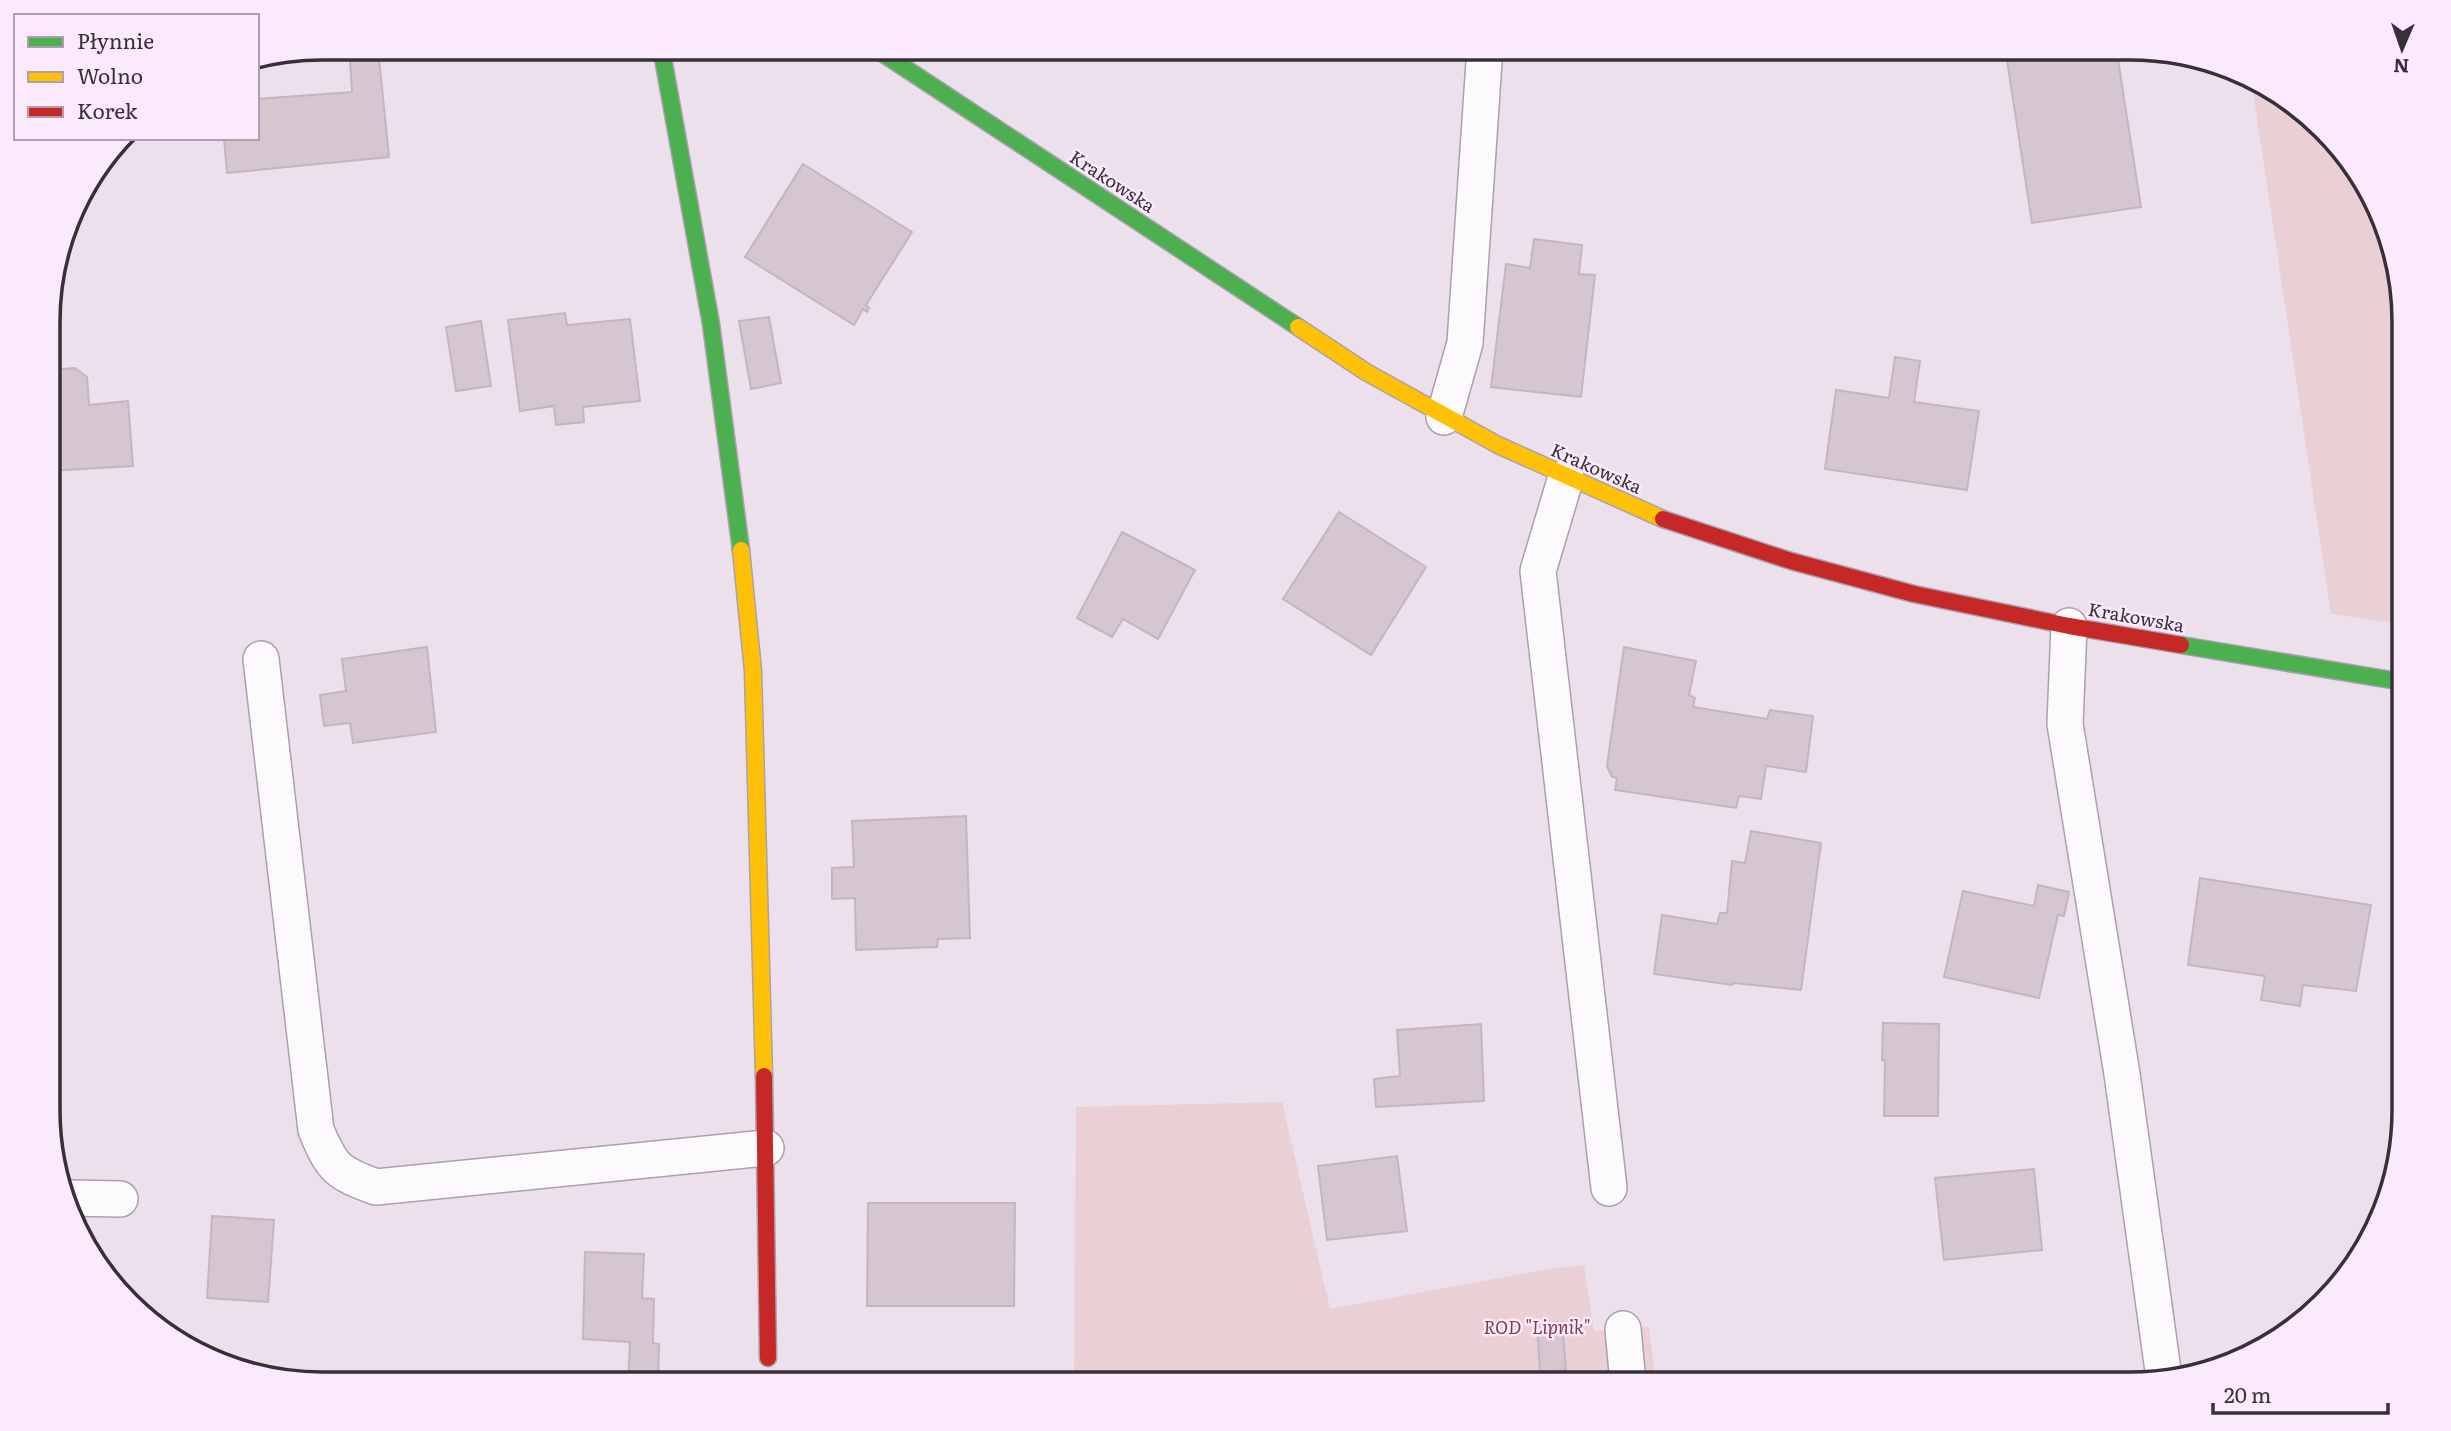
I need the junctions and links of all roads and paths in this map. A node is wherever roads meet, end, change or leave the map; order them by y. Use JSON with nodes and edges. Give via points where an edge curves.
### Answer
{"nodes":[{"id":1,"x":663,"y":60,"type":"edge"},
{"id":2,"x":893,"y":60,"type":"edge"},
{"id":3,"x":1484,"y":60,"type":"edge"},
{"id":4,"x":1444,"y":417,"type":"junction"},
{"id":5,"x":1566,"y":477,"type":"junction"},
{"id":6,"x":2068,"y":626,"type":"junction"},
{"id":7,"x":261,"y":659,"type":"dead end"},
{"id":8,"x":2392,"y":680,"type":"edge"},
{"id":9,"x":766,"y":1148,"type":"junction"},
{"id":10,"x":1609,"y":1188,"type":"dead end"},
{"id":11,"x":75,"y":1198,"type":"edge"},
{"id":12,"x":120,"y":1199,"type":"dead end"},
{"id":13,"x":1623,"y":1329,"type":"dead end"},
{"id":14,"x":768,"y":1357,"type":"dead end"},
{"id":15,"x":2163,"y":1369,"type":"edge"},
{"id":16,"x":1627,"y":1372,"type":"edge"}],
"edges":[{"from":1,"to":9,"type":"main road","via":[[711,324],[753,671]]},
{"from":2,"to":4,"type":"main road","name":"Krakowska","via":[[1366,372]]},
{"from":3,"to":4,"type":"lane","via":[[1465,343]]},
{"from":4,"to":5,"type":"main road","name":"Krakowska"},
{"from":5,"to":6,"type":"main road","name":"Krakowska","via":[[1674,524],[1791,561],[1914,594]]},
{"from":5,"to":10,"type":"lane","via":[[1538,571]]},
{"from":6,"to":8,"type":"main road","name":"Krakowska"},
{"from":6,"to":15,"type":"lane","via":[[2065,724],[2122,1074]]},
{"from":7,"to":9,"type":"lane","via":[[316,1130],[329,1161],[352,1178],[376,1187]]},
{"from":9,"to":14,"type":"main road"},
{"from":11,"to":12,"type":"lane"},
{"from":13,"to":16,"type":"lane"}]}
